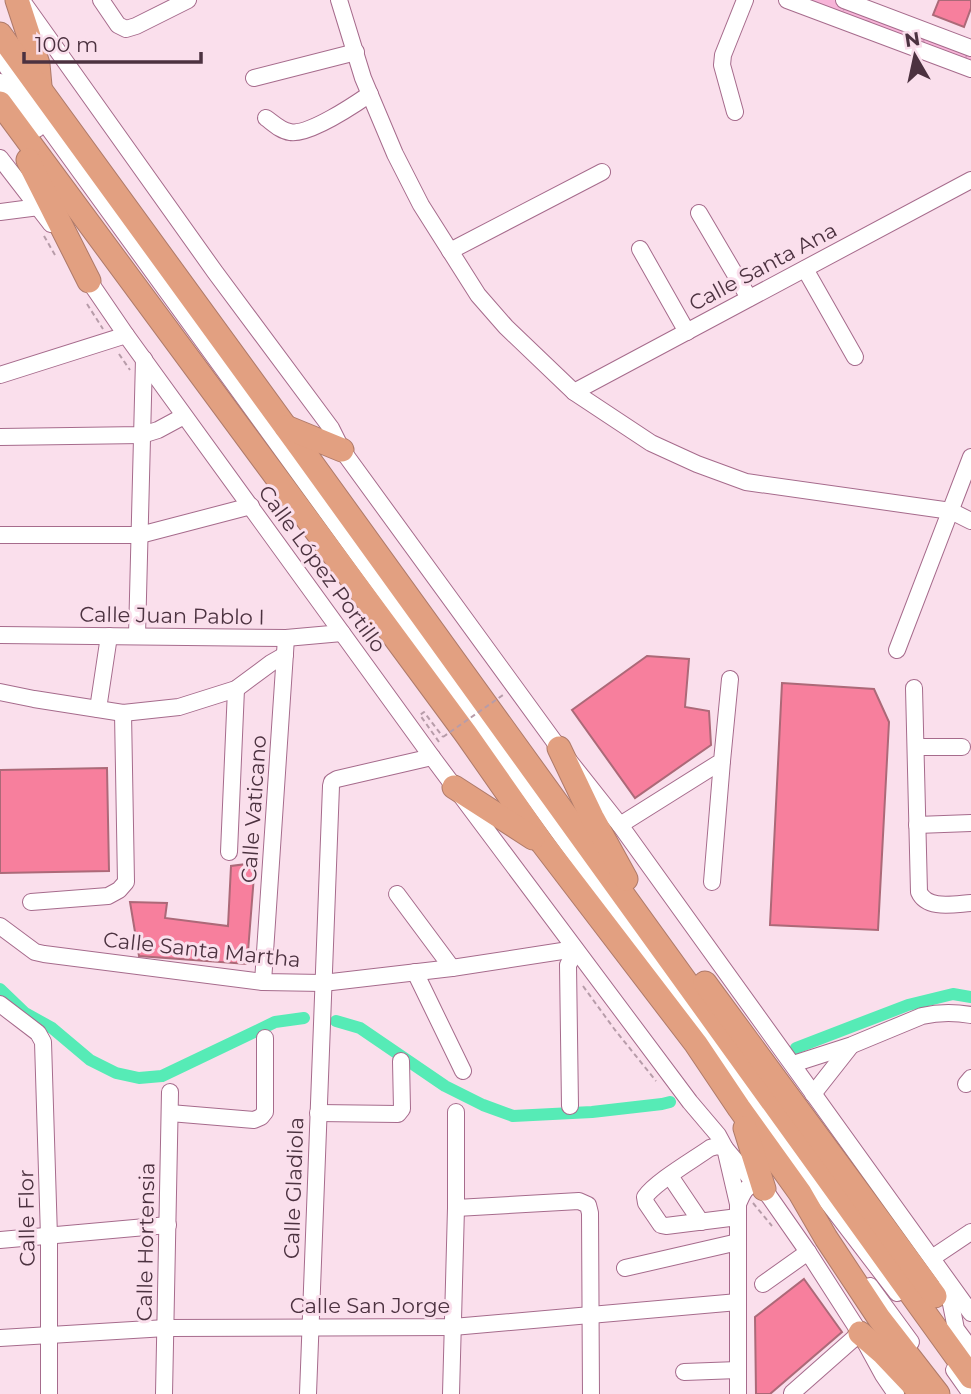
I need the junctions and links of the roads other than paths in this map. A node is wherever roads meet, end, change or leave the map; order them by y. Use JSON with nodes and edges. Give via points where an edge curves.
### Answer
{"nodes":[{"id":1,"x":19,"y":0,"type":"edge"},
{"id":2,"x":101,"y":0,"type":"edge"},
{"id":3,"x":188,"y":0,"type":"edge"},
{"id":4,"x":339,"y":0,"type":"edge"},
{"id":5,"x":745,"y":0,"type":"edge"},
{"id":6,"x":787,"y":0,"type":"edge"},
{"id":7,"x":844,"y":0,"type":"edge"},
{"id":8,"x":0,"y":34,"type":"edge"},
{"id":9,"x":971,"y":48,"type":"edge"},
{"id":10,"x":355,"y":51,"type":"junction"},
{"id":11,"x":0,"y":57,"type":"edge"},
{"id":12,"x":971,"y":69,"type":"edge"},
{"id":13,"x":254,"y":78,"type":"dead end"},
{"id":14,"x":0,"y":82,"type":"edge"},
{"id":15,"x":40,"y":89,"type":"junction"},
{"id":16,"x":370,"y":94,"type":"junction"},
{"id":17,"x":3,"y":109,"type":"edge"},
{"id":18,"x":735,"y":112,"type":"dead end"},
{"id":19,"x":266,"y":118,"type":"dead end"},
{"id":20,"x":0,"y":158,"type":"edge"},
{"id":21,"x":602,"y":172,"type":"dead end"},
{"id":22,"x":971,"y":180,"type":"edge"},
{"id":23,"x":39,"y":207,"type":"junction"},
{"id":24,"x":0,"y":212,"type":"edge"},
{"id":25,"x":699,"y":213,"type":"dead end"},
{"id":26,"x":640,"y":248,"type":"dead end"},
{"id":27,"x":450,"y":251,"type":"junction"},
{"id":28,"x":805,"y":269,"type":"junction"},
{"id":29,"x":89,"y":281,"type":"junction"},
{"id":30,"x":749,"y":298,"type":"junction"},
{"id":31,"x":687,"y":332,"type":"junction"},
{"id":32,"x":126,"y":335,"type":"junction"},
{"id":33,"x":855,"y":357,"type":"dead end"},
{"id":34,"x":144,"y":359,"type":"junction"},
{"id":35,"x":0,"y":374,"type":"edge"},
{"id":36,"x":574,"y":392,"type":"junction"},
{"id":37,"x":184,"y":416,"type":"junction"},
{"id":38,"x":285,"y":426,"type":"junction"},
{"id":39,"x":142,"y":435,"type":"junction"},
{"id":40,"x":0,"y":437,"type":"edge"},
{"id":41,"x":342,"y":450,"type":"junction"},
{"id":42,"x":971,"y":457,"type":"edge"},
{"id":43,"x":251,"y":506,"type":"junction"},
{"id":44,"x":951,"y":512,"type":"junction"},
{"id":45,"x":971,"y":522,"type":"edge"},
{"id":46,"x":140,"y":535,"type":"junction"},
{"id":47,"x":0,"y":536,"type":"edge"},
{"id":48,"x":342,"y":633,"type":"junction"},
{"id":49,"x":0,"y":635,"type":"edge"},
{"id":50,"x":109,"y":636,"type":"junction"},
{"id":51,"x":138,"y":636,"type":"junction"},
{"id":52,"x":286,"y":638,"type":"junction"},
{"id":53,"x":897,"y":650,"type":"dead end"},
{"id":54,"x":285,"y":655,"type":"junction"},
{"id":55,"x":730,"y":679,"type":"dead end"},
{"id":56,"x":914,"y":688,"type":"dead end"},
{"id":57,"x":236,"y":689,"type":"junction"},
{"id":58,"x":0,"y":692,"type":"edge"},
{"id":59,"x":98,"y":709,"type":"junction"},
{"id":60,"x":123,"y":713,"type":"junction"},
{"id":61,"x":505,"y":733,"type":"junction"},
{"id":62,"x":916,"y":747,"type":"junction"},
{"id":63,"x":962,"y":747,"type":"dead end"},
{"id":64,"x":559,"y":748,"type":"junction"},
{"id":65,"x":437,"y":751,"type":"junction"},
{"id":66,"x":722,"y":761,"type":"junction"},
{"id":67,"x":454,"y":787,"type":"junction"},
{"id":68,"x":971,"y":824,"type":"edge"},
{"id":69,"x":620,"y":825,"type":"junction"},
{"id":70,"x":917,"y":825,"type":"junction"},
{"id":71,"x":543,"y":844,"type":"junction"},
{"id":72,"x":229,"y":852,"type":"dead end"},
{"id":73,"x":626,"y":879,"type":"junction"},
{"id":74,"x":712,"y":882,"type":"dead end"},
{"id":75,"x":397,"y":894,"type":"dead end"},
{"id":76,"x":31,"y":902,"type":"dead end"},
{"id":77,"x":971,"y":903,"type":"edge"},
{"id":78,"x":0,"y":926,"type":"edge"},
{"id":79,"x":576,"y":950,"type":"junction"},
{"id":80,"x":452,"y":968,"type":"junction"},
{"id":81,"x":415,"y":972,"type":"junction"},
{"id":82,"x":263,"y":982,"type":"junction"},
{"id":83,"x":323,"y":983,"type":"junction"},
{"id":84,"x":0,"y":1004,"type":"edge"},
{"id":85,"x":971,"y":1015,"type":"edge"},
{"id":86,"x":265,"y":1038,"type":"dead end"},
{"id":87,"x":852,"y":1045,"type":"junction"},
{"id":88,"x":401,"y":1061,"type":"dead end"},
{"id":89,"x":793,"y":1064,"type":"junction"},
{"id":90,"x":463,"y":1071,"type":"dead end"},
{"id":91,"x":170,"y":1092,"type":"dead end"},
{"id":92,"x":813,"y":1094,"type":"junction"},
{"id":93,"x":570,"y":1106,"type":"dead end"},
{"id":94,"x":739,"y":1108,"type":"junction"},
{"id":95,"x":456,"y":1112,"type":"dead end"},
{"id":96,"x":170,"y":1113,"type":"junction"},
{"id":97,"x":318,"y":1113,"type":"junction"},
{"id":98,"x":726,"y":1148,"type":"junction"},
{"id":99,"x":670,"y":1176,"type":"junction"},
{"id":100,"x":760,"y":1186,"type":"junction"},
{"id":101,"x":456,"y":1208,"type":"junction"},
{"id":102,"x":738,"y":1210,"type":"junction"},
{"id":103,"x":701,"y":1222,"type":"junction"},
{"id":104,"x":168,"y":1225,"type":"junction"},
{"id":105,"x":49,"y":1237,"type":"junction"},
{"id":106,"x":0,"y":1240,"type":"edge"},
{"id":107,"x":968,"y":1240,"type":"edge"},
{"id":108,"x":738,"y":1242,"type":"junction"},
{"id":109,"x":807,"y":1252,"type":"junction"},
{"id":110,"x":932,"y":1258,"type":"junction"},
{"id":111,"x":625,"y":1268,"type":"dead end"},
{"id":112,"x":763,"y":1284,"type":"dead end"},
{"id":113,"x":940,"y":1287,"type":"junction"},
{"id":114,"x":738,"y":1302,"type":"junction"},
{"id":115,"x":971,"y":1313,"type":"edge"},
{"id":116,"x":590,"y":1316,"type":"junction"},
{"id":117,"x":310,"y":1327,"type":"junction"},
{"id":118,"x":166,"y":1328,"type":"junction"},
{"id":119,"x":453,"y":1328,"type":"junction"},
{"id":120,"x":860,"y":1334,"type":"junction"},
{"id":121,"x":50,"y":1335,"type":"junction"},
{"id":122,"x":0,"y":1338,"type":"edge"},
{"id":123,"x":971,"y":1349,"type":"edge"},
{"id":124,"x":738,"y":1370,"type":"junction"},
{"id":125,"x":684,"y":1371,"type":"dead end"},
{"id":126,"x":971,"y":1377,"type":"edge"},
{"id":127,"x":792,"y":1393,"type":"edge"},
{"id":128,"x":49,"y":1394,"type":"edge"},
{"id":129,"x":164,"y":1394,"type":"edge"},
{"id":130,"x":308,"y":1394,"type":"edge"},
{"id":131,"x":451,"y":1394,"type":"edge"},
{"id":132,"x":591,"y":1394,"type":"edge"},
{"id":133,"x":738,"y":1394,"type":"edge"},
{"id":134,"x":896,"y":1394,"type":"edge"},
{"id":135,"x":922,"y":1394,"type":"edge"},
{"id":136,"x":938,"y":1394,"type":"edge"},
{"id":137,"x":949,"y":1394,"type":"edge"},
{"id":138,"x":971,"y":1394,"type":"edge"}],
"edges":[{"from":1,"to":15,"type":"highway","via":[[38,64]]},
{"from":1,"to":41,"type":"street","via":[[331,428]]},
{"from":2,"to":3,"type":"street","via":[[126,29]]},
{"from":4,"to":10,"type":"street"},
{"from":5,"to":18,"type":"street","via":[[722,65]]},
{"from":6,"to":12,"type":"street"},
{"from":7,"to":9,"type":"street"},
{"from":8,"to":15,"type":"highway"},
{"from":10,"to":13,"type":"street"},
{"from":10,"to":16,"type":"street"},
{"from":11,"to":138,"type":"street","via":[[800,1165]]},
{"from":14,"to":137,"type":"street","via":[[810,1193]]},
{"from":15,"to":38,"type":"highway"},
{"from":16,"to":19,"type":"street","via":[[310,130],[287,132]]},
{"from":16,"to":27,"type":"street","via":[[421,205]]},
{"from":17,"to":29,"type":"highway"},
{"from":17,"to":71,"type":"highway"},
{"from":20,"to":23,"type":"street","name":"Calle López Portillo"},
{"from":21,"to":27,"type":"street"},
{"from":22,"to":28,"type":"street","name":"Calle Santa Ana"},
{"from":23,"to":24,"type":"street"},
{"from":23,"to":29,"type":"street","name":"Calle López Portillo"},
{"from":25,"to":30,"type":"street"},
{"from":26,"to":31,"type":"street"},
{"from":27,"to":36,"type":"street","via":[[478,295],[506,327]]},
{"from":28,"to":30,"type":"street","name":"Calle Santa Ana"},
{"from":28,"to":33,"type":"street"},
{"from":29,"to":32,"type":"street","name":"Calle López Portillo"},
{"from":30,"to":31,"type":"street","name":"Calle Santa Ana"},
{"from":31,"to":36,"type":"street","name":"Calle Santa Ana"},
{"from":32,"to":34,"type":"street","name":"Calle López Portillo"},
{"from":32,"to":35,"type":"street"},
{"from":34,"to":37,"type":"street","name":"Calle López Portillo"},
{"from":34,"to":39,"type":"street"},
{"from":36,"to":44,"type":"street","via":[[651,443],[747,482]]},
{"from":37,"to":39,"type":"street"},
{"from":37,"to":43,"type":"street","name":"Calle López Portillo"},
{"from":38,"to":41,"type":"highway"},
{"from":38,"to":61,"type":"highway"},
{"from":39,"to":40,"type":"street"},
{"from":39,"to":46,"type":"street"},
{"from":41,"to":64,"type":"street"},
{"from":42,"to":44,"type":"street"},
{"from":43,"to":46,"type":"street"},
{"from":43,"to":48,"type":"street","name":"Calle López Portillo"},
{"from":44,"to":45,"type":"street"},
{"from":44,"to":53,"type":"street"},
{"from":46,"to":47,"type":"street"},
{"from":46,"to":51,"type":"street"},
{"from":48,"to":52,"type":"street","name":"Calle Juan Pablo I"},
{"from":48,"to":65,"type":"street","name":"Calle López Portillo"},
{"from":49,"to":50,"type":"street","name":"Calle Juan Pablo I"},
{"from":50,"to":51,"type":"street","name":"Calle Juan Pablo I"},
{"from":50,"to":59,"type":"street"},
{"from":51,"to":52,"type":"street","name":"Calle Juan Pablo I"},
{"from":52,"to":54,"type":"street","name":"Calle Vaticano"},
{"from":54,"to":57,"type":"street"},
{"from":54,"to":82,"type":"street","name":"Calle Vaticano"},
{"from":55,"to":66,"type":"street"},
{"from":56,"to":62,"type":"street"},
{"from":57,"to":60,"type":"street","via":[[179,707]]},
{"from":57,"to":72,"type":"street"},
{"from":58,"to":59,"type":"street"},
{"from":59,"to":60,"type":"street"},
{"from":60,"to":76,"type":"street","via":[[125,882],[108,896]]},
{"from":61,"to":73,"type":"highway","via":[[528,751]]},
{"from":61,"to":126,"type":"highway"},
{"from":62,"to":63,"type":"street"},
{"from":62,"to":70,"type":"street"},
{"from":64,"to":69,"type":"street"},
{"from":64,"to":73,"type":"highway"},
{"from":65,"to":67,"type":"street","name":"Calle López Portillo"},
{"from":65,"to":83,"type":"street","name":"Calle Gladiola","via":[[332,782]]},
{"from":66,"to":69,"type":"street"},
{"from":66,"to":74,"type":"street"},
{"from":67,"to":71,"type":"highway"},
{"from":67,"to":79,"type":"street","name":"Calle López Portillo"},
{"from":68,"to":70,"type":"street"},
{"from":69,"to":89,"type":"street"},
{"from":70,"to":77,"type":"street","via":[[923,900]]},
{"from":71,"to":94,"type":"highway","via":[[696,1044]]},
{"from":73,"to":113,"type":"highway"},
{"from":75,"to":80,"type":"street"},
{"from":78,"to":82,"type":"street","name":"Calle Santa Martha","via":[[35,953]]},
{"from":79,"to":80,"type":"street","name":"Calle Santa Martha"},
{"from":79,"to":93,"type":"street","via":[[568,965]]},
{"from":79,"to":98,"type":"street","name":"Calle López Portillo"},
{"from":80,"to":81,"type":"street","name":"Calle Santa Martha"},
{"from":81,"to":83,"type":"street","name":"Calle Santa Martha"},
{"from":81,"to":90,"type":"street"},
{"from":82,"to":83,"type":"street","name":"Calle Santa Martha"},
{"from":83,"to":97,"type":"street","name":"Calle Gladiola"},
{"from":84,"to":105,"type":"street","name":"Calle Flor","via":[[43,1042]]},
{"from":85,"to":87,"type":"street","via":[[934,1013]]},
{"from":86,"to":96,"type":"street","via":[[265,1112],[261,1118]]},
{"from":87,"to":89,"type":"street"},
{"from":87,"to":92,"type":"street"},
{"from":88,"to":97,"type":"street","via":[[400,1113]]},
{"from":89,"to":92,"type":"street"},
{"from":91,"to":96,"type":"street","name":"Calle Hortensia"},
{"from":92,"to":110,"type":"street"},
{"from":94,"to":100,"type":"highway"},
{"from":94,"to":136,"type":"highway","via":[[800,1193],[879,1318]]},
{"from":95,"to":101,"type":"street"},
{"from":96,"to":104,"type":"street","name":"Calle Hortensia"},
{"from":97,"to":117,"type":"street","name":"Calle Gladiola"},
{"from":98,"to":99,"type":"street","via":[[710,1149]]},
{"from":98,"to":100,"type":"street","name":"Calle López Portillo"},
{"from":98,"to":102,"type":"street"},
{"from":99,"to":103,"type":"street"},
{"from":99,"to":103,"type":"street","via":[[645,1197],[658,1222],[666,1226]]},
{"from":100,"to":102,"type":"street","via":[[746,1188]]},
{"from":100,"to":109,"type":"street","name":"Calle López Portillo"},
{"from":101,"to":116,"type":"street","via":[[579,1201],[587,1205]]},
{"from":101,"to":119,"type":"street"},
{"from":102,"to":103,"type":"street"},
{"from":102,"to":108,"type":"street"},
{"from":104,"to":105,"type":"street"},
{"from":104,"to":118,"type":"street","name":"Calle Hortensia"},
{"from":105,"to":106,"type":"street"},
{"from":105,"to":121,"type":"street","name":"Calle Flor"},
{"from":107,"to":110,"type":"street"},
{"from":108,"to":111,"type":"street"},
{"from":108,"to":114,"type":"street"},
{"from":109,"to":112,"type":"street"},
{"from":109,"to":120,"type":"street","name":"Calle López Portillo"},
{"from":110,"to":113,"type":"street"},
{"from":113,"to":115,"type":"street"},
{"from":113,"to":123,"type":"street","via":[[956,1329]]},
{"from":114,"to":116,"type":"street","name":"Calle San Jorge"},
{"from":114,"to":124,"type":"street"},
{"from":116,"to":119,"type":"street","name":"Calle San Jorge"},
{"from":116,"to":132,"type":"street"},
{"from":117,"to":118,"type":"street","name":"Calle San Jorge"},
{"from":117,"to":119,"type":"street","name":"Calle San Jorge"},
{"from":117,"to":130,"type":"street","name":"Calle Gladiola"},
{"from":118,"to":121,"type":"street","name":"Calle San Jorge"},
{"from":118,"to":129,"type":"street","name":"Calle Hortensia"},
{"from":119,"to":131,"type":"street"},
{"from":120,"to":127,"type":"street"},
{"from":120,"to":134,"type":"street","name":"Calle López Portillo"},
{"from":120,"to":135,"type":"highway"},
{"from":121,"to":122,"type":"street","name":"Calle San Jorge"},
{"from":121,"to":128,"type":"street","name":"Calle Flor"},
{"from":124,"to":125,"type":"street"},
{"from":124,"to":133,"type":"street"}]}
